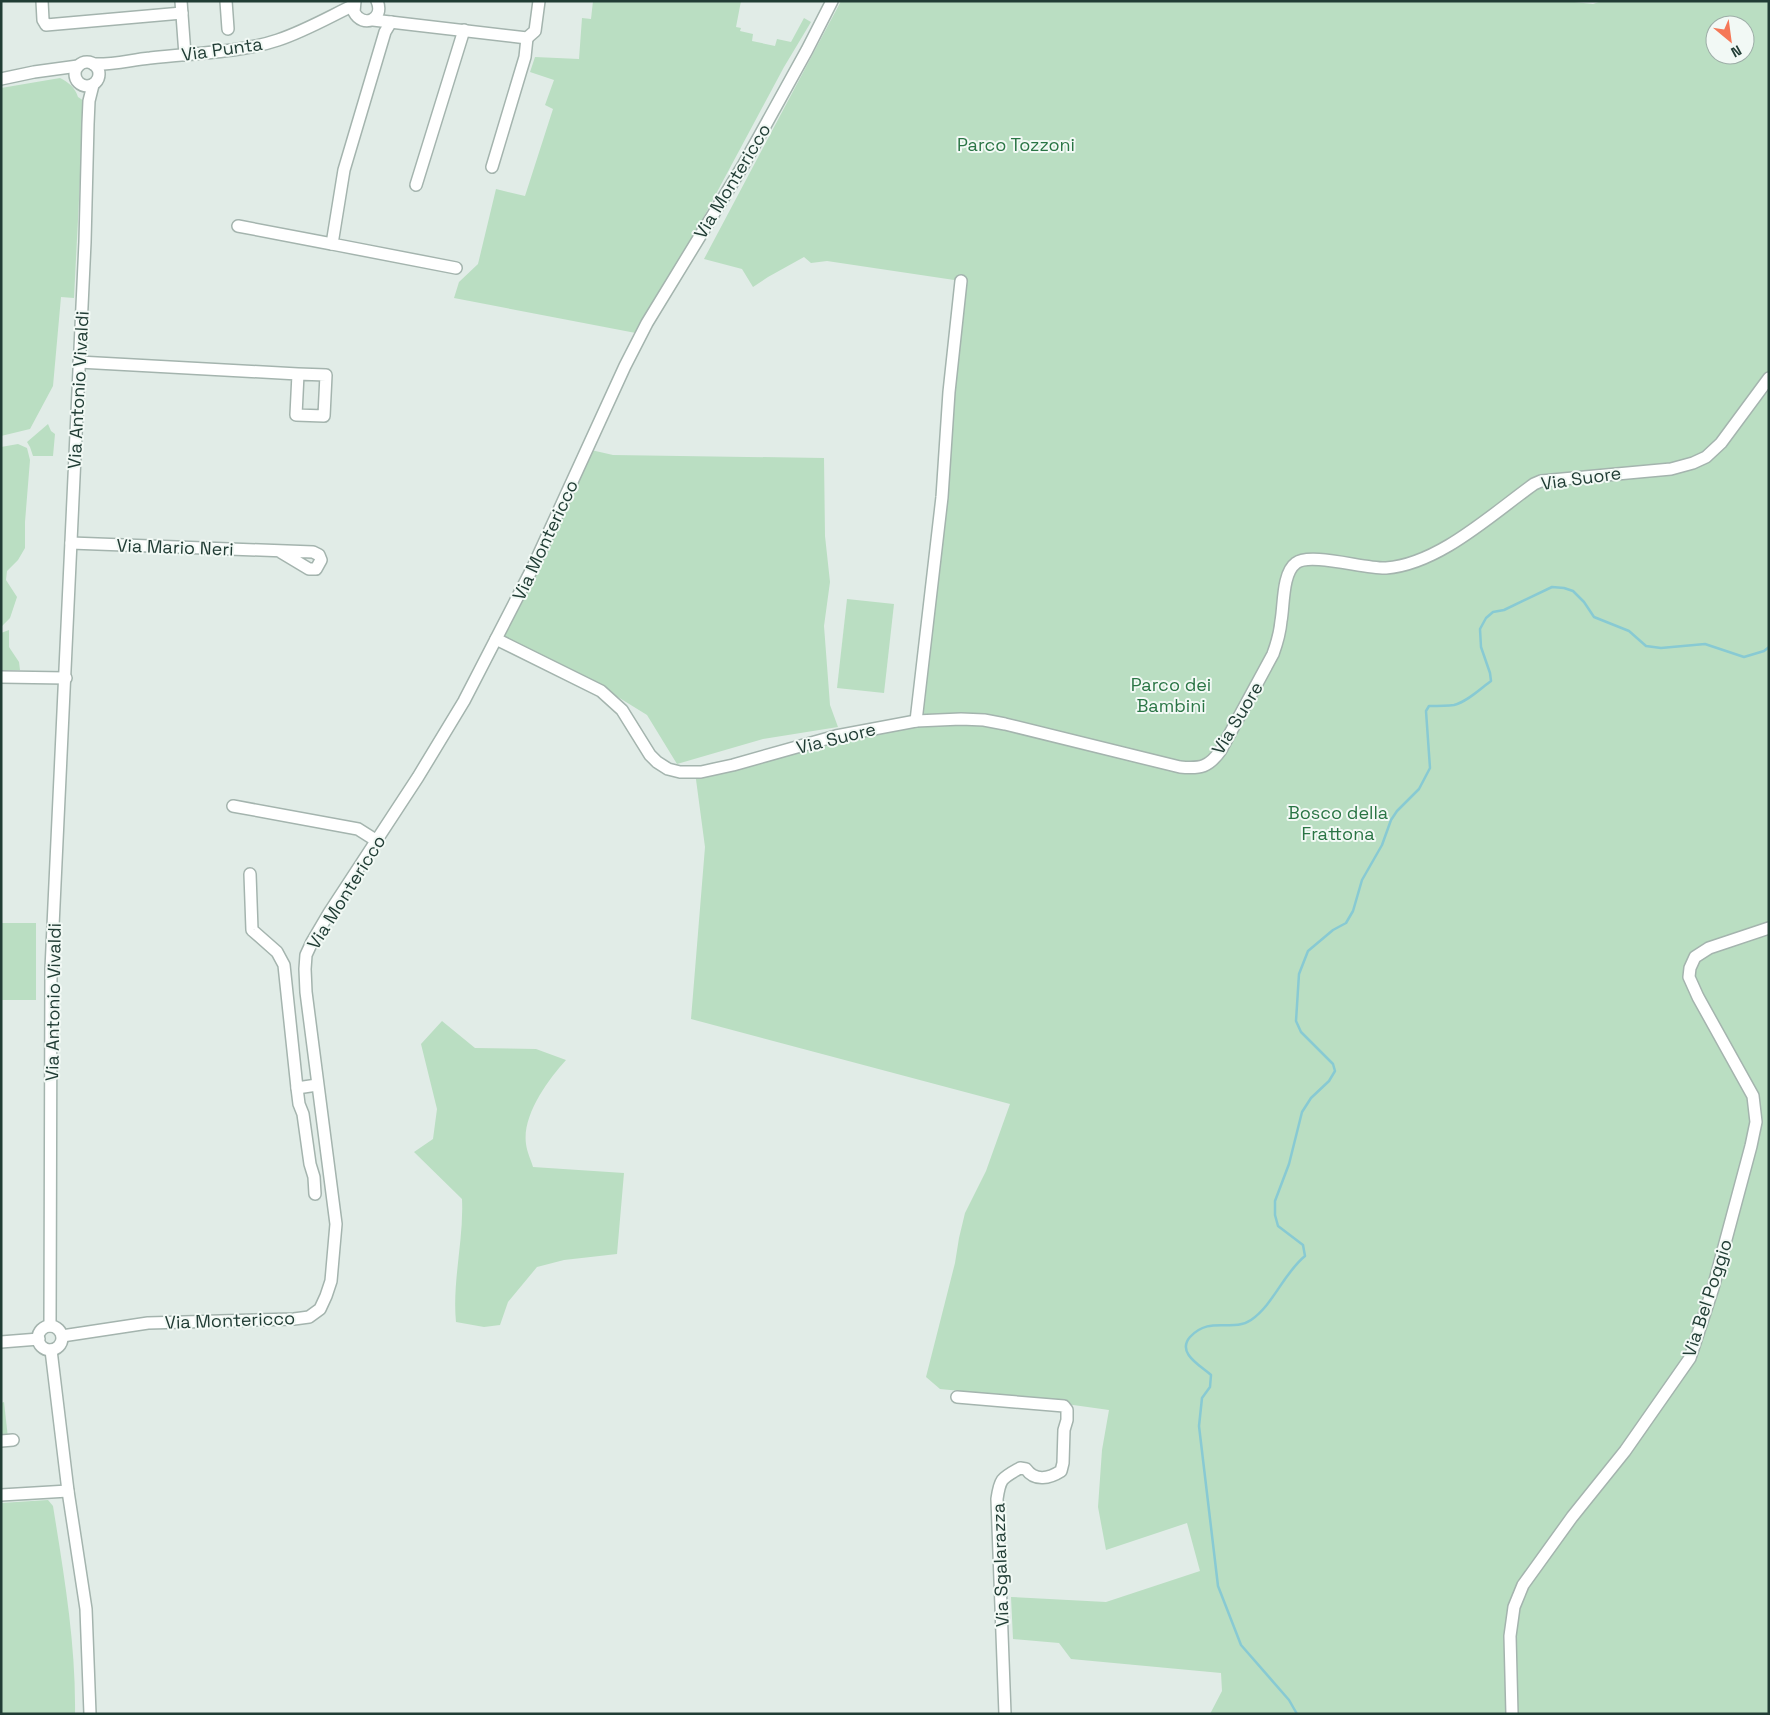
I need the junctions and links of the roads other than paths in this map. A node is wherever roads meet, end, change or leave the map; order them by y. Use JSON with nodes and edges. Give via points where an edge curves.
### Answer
{"nodes":[{"id":1,"x":42,"y":1,"type":"edge"},
{"id":2,"x":181,"y":1,"type":"edge"},
{"id":3,"x":226,"y":1,"type":"edge"},
{"id":4,"x":539,"y":1,"type":"edge"},
{"id":5,"x":832,"y":1,"type":"edge"},
{"id":6,"x":355,"y":3,"type":"edge"},
{"id":7,"x":373,"y":11,"type":"edge"},
{"id":8,"x":182,"y":13,"type":"junction"},
{"id":9,"x":329,"y":18,"type":"junction"},
{"id":10,"x":388,"y":27,"type":"junction"},
{"id":11,"x":228,"y":30,"type":"dead end"},
{"id":12,"x":464,"y":30,"type":"junction"},
{"id":13,"x":527,"y":38,"type":"junction"},
{"id":14,"x":185,"y":55,"type":"junction"},
{"id":15,"x":93,"y":64,"type":"junction"},
{"id":16,"x":110,"y":64,"type":"junction"},
{"id":17,"x":77,"y":71,"type":"junction"},
{"id":18,"x":1,"y":79,"type":"edge"},
{"id":19,"x":92,"y":82,"type":"junction"},
{"id":20,"x":492,"y":167,"type":"dead end"},
{"id":21,"x":416,"y":185,"type":"dead end"},
{"id":22,"x":238,"y":226,"type":"dead end"},
{"id":23,"x":332,"y":244,"type":"junction"},
{"id":24,"x":456,"y":268,"type":"dead end"},
{"id":25,"x":960,"y":281,"type":"dead end"},
{"id":26,"x":79,"y":362,"type":"junction"},
{"id":27,"x":298,"y":374,"type":"dead end"},
{"id":28,"x":1769,"y":378,"type":"edge"},
{"id":29,"x":71,"y":543,"type":"junction"},
{"id":30,"x":279,"y":551,"type":"dead end"},
{"id":31,"x":496,"y":639,"type":"junction"},
{"id":32,"x":1,"y":677,"type":"edge"},
{"id":33,"x":66,"y":678,"type":"junction"},
{"id":34,"x":916,"y":721,"type":"junction"},
{"id":35,"x":233,"y":806,"type":"dead end"},
{"id":36,"x":377,"y":841,"type":"junction"},
{"id":37,"x":250,"y":874,"type":"dead end"},
{"id":38,"x":1769,"y":928,"type":"edge"},
{"id":39,"x":317,"y":1085,"type":"junction"},
{"id":40,"x":298,"y":1088,"type":"junction"},
{"id":41,"x":316,"y":1194,"type":"dead end"},
{"id":42,"x":50,"y":1326,"type":"junction"},
{"id":43,"x":62,"y":1336,"type":"junction"},
{"id":44,"x":39,"y":1339,"type":"junction"},
{"id":45,"x":1,"y":1342,"type":"edge"},
{"id":46,"x":52,"y":1350,"type":"junction"},
{"id":47,"x":957,"y":1398,"type":"dead end"},
{"id":48,"x":13,"y":1440,"type":"dead end"},
{"id":49,"x":1,"y":1441,"type":"edge"},
{"id":50,"x":68,"y":1491,"type":"junction"},
{"id":51,"x":1,"y":1495,"type":"edge"},
{"id":52,"x":90,"y":1714,"type":"edge"},
{"id":53,"x":1005,"y":1714,"type":"edge"},
{"id":54,"x":1512,"y":1714,"type":"edge"}],
"edges":[{"from":1,"to":8,"type":"street","via":[[46,25]]},
{"from":2,"to":8,"type":"street"},
{"from":3,"to":11,"type":"street"},
{"from":4,"to":13,"type":"street","via":[[535,31]]},
{"from":5,"to":31,"type":"street","name":"Via Montericco","via":[[744,164],[646,323],[533,568]]},
{"from":6,"to":7,"type":"street","name":"Via Punta","via":[[354,12]]},
{"from":6,"to":9,"type":"street","name":"Via Punta"},
{"from":7,"to":9,"type":"street","name":"Via Punta"},
{"from":7,"to":10,"type":"street","via":[[382,28]]},
{"from":8,"to":14,"type":"street"},
{"from":9,"to":14,"type":"street","name":"Via Punta","via":[[256,46]]},
{"from":10,"to":12,"type":"street"},
{"from":10,"to":23,"type":"street","via":[[344,170]]},
{"from":12,"to":13,"type":"street"},
{"from":12,"to":21,"type":"street"},
{"from":13,"to":20,"type":"street","via":[[525,57]]},
{"from":14,"to":16,"type":"street","name":"Via Punta"},
{"from":15,"to":16,"type":"street","name":"Via Punta"},
{"from":15,"to":17,"type":"street","name":"Via Punta","via":[[87,62]]},
{"from":15,"to":19,"type":"street","via":[[98,69]]},
{"from":16,"to":19,"type":"street"},
{"from":17,"to":18,"type":"street","name":"Via Punta","via":[[34,72]]},
{"from":17,"to":19,"type":"street","via":[[79,83]]},
{"from":19,"to":26,"type":"street","name":"Via Antonio Vivaldi"},
{"from":22,"to":23,"type":"street"},
{"from":23,"to":24,"type":"street"},
{"from":25,"to":34,"type":"street","via":[[942,497]]},
{"from":26,"to":27,"type":"street"},
{"from":26,"to":29,"type":"street","name":"Via Antonio Vivaldi"},
{"from":28,"to":34,"type":"street","name":"Via Suore","via":[[1721,444],[1693,464],[1671,469],[1541,481],[1454,542],[1398,566],[1380,568],[1316,559],[1295,563],[1288,575],[1278,643],[1273,654],[1221,750],[1215,759],[1202,767],[1180,766],[984,720]]},
{"from":29,"to":30,"type":"street","name":"Via Mario Neri"},
{"from":29,"to":33,"type":"street","name":"Via Antonio Vivaldi"},
{"from":31,"to":34,"type":"street","name":"Via Suore","via":[[602,691],[622,710],[650,755],[668,769],[680,772],[717,768],[836,736]]},
{"from":31,"to":36,"type":"street","name":"Via Montericco","via":[[464,701]]},
{"from":32,"to":33,"type":"street"},
{"from":33,"to":42,"type":"street","name":"Via Antonio Vivaldi","via":[[52,970]]},
{"from":35,"to":36,"type":"street","via":[[358,829]]},
{"from":36,"to":39,"type":"street","name":"Via Montericco","via":[[329,913],[306,955],[304,969]]},
{"from":37,"to":40,"type":"street","via":[[252,930],[277,952],[284,965]]},
{"from":38,"to":54,"type":"street","name":"Via Bel Poggio","via":[[1708,948],[1695,957],[1690,968],[1689,977],[1698,997],[1754,1096],[1756,1122],[1751,1146],[1713,1288],[1690,1358],[1523,1584],[1514,1607],[1510,1636]]},
{"from":39,"to":40,"type":"street"},
{"from":39,"to":43,"type":"street","name":"Via Montericco","via":[[336,1224],[331,1281],[320,1309],[309,1317],[294,1319],[148,1323]]},
{"from":40,"to":41,"type":"street"},
{"from":42,"to":43,"type":"street","via":[[58,1329]]},
{"from":42,"to":44,"type":"street","via":[[43,1329]]},
{"from":43,"to":46,"type":"street","via":[[59,1347]]},
{"from":44,"to":45,"type":"street"},
{"from":44,"to":46,"type":"street","via":[[44,1348]]},
{"from":46,"to":50,"type":"street"},
{"from":47,"to":53,"type":"street","name":"Via Sgalarazza","via":[[1064,1406],[1067,1410],[1061,1471],[1038,1478],[1020,1468],[1000,1482],[997,1499]]},
{"from":48,"to":49,"type":"street"},
{"from":50,"to":51,"type":"street"},
{"from":50,"to":52,"type":"street","via":[[86,1609]]}]}
